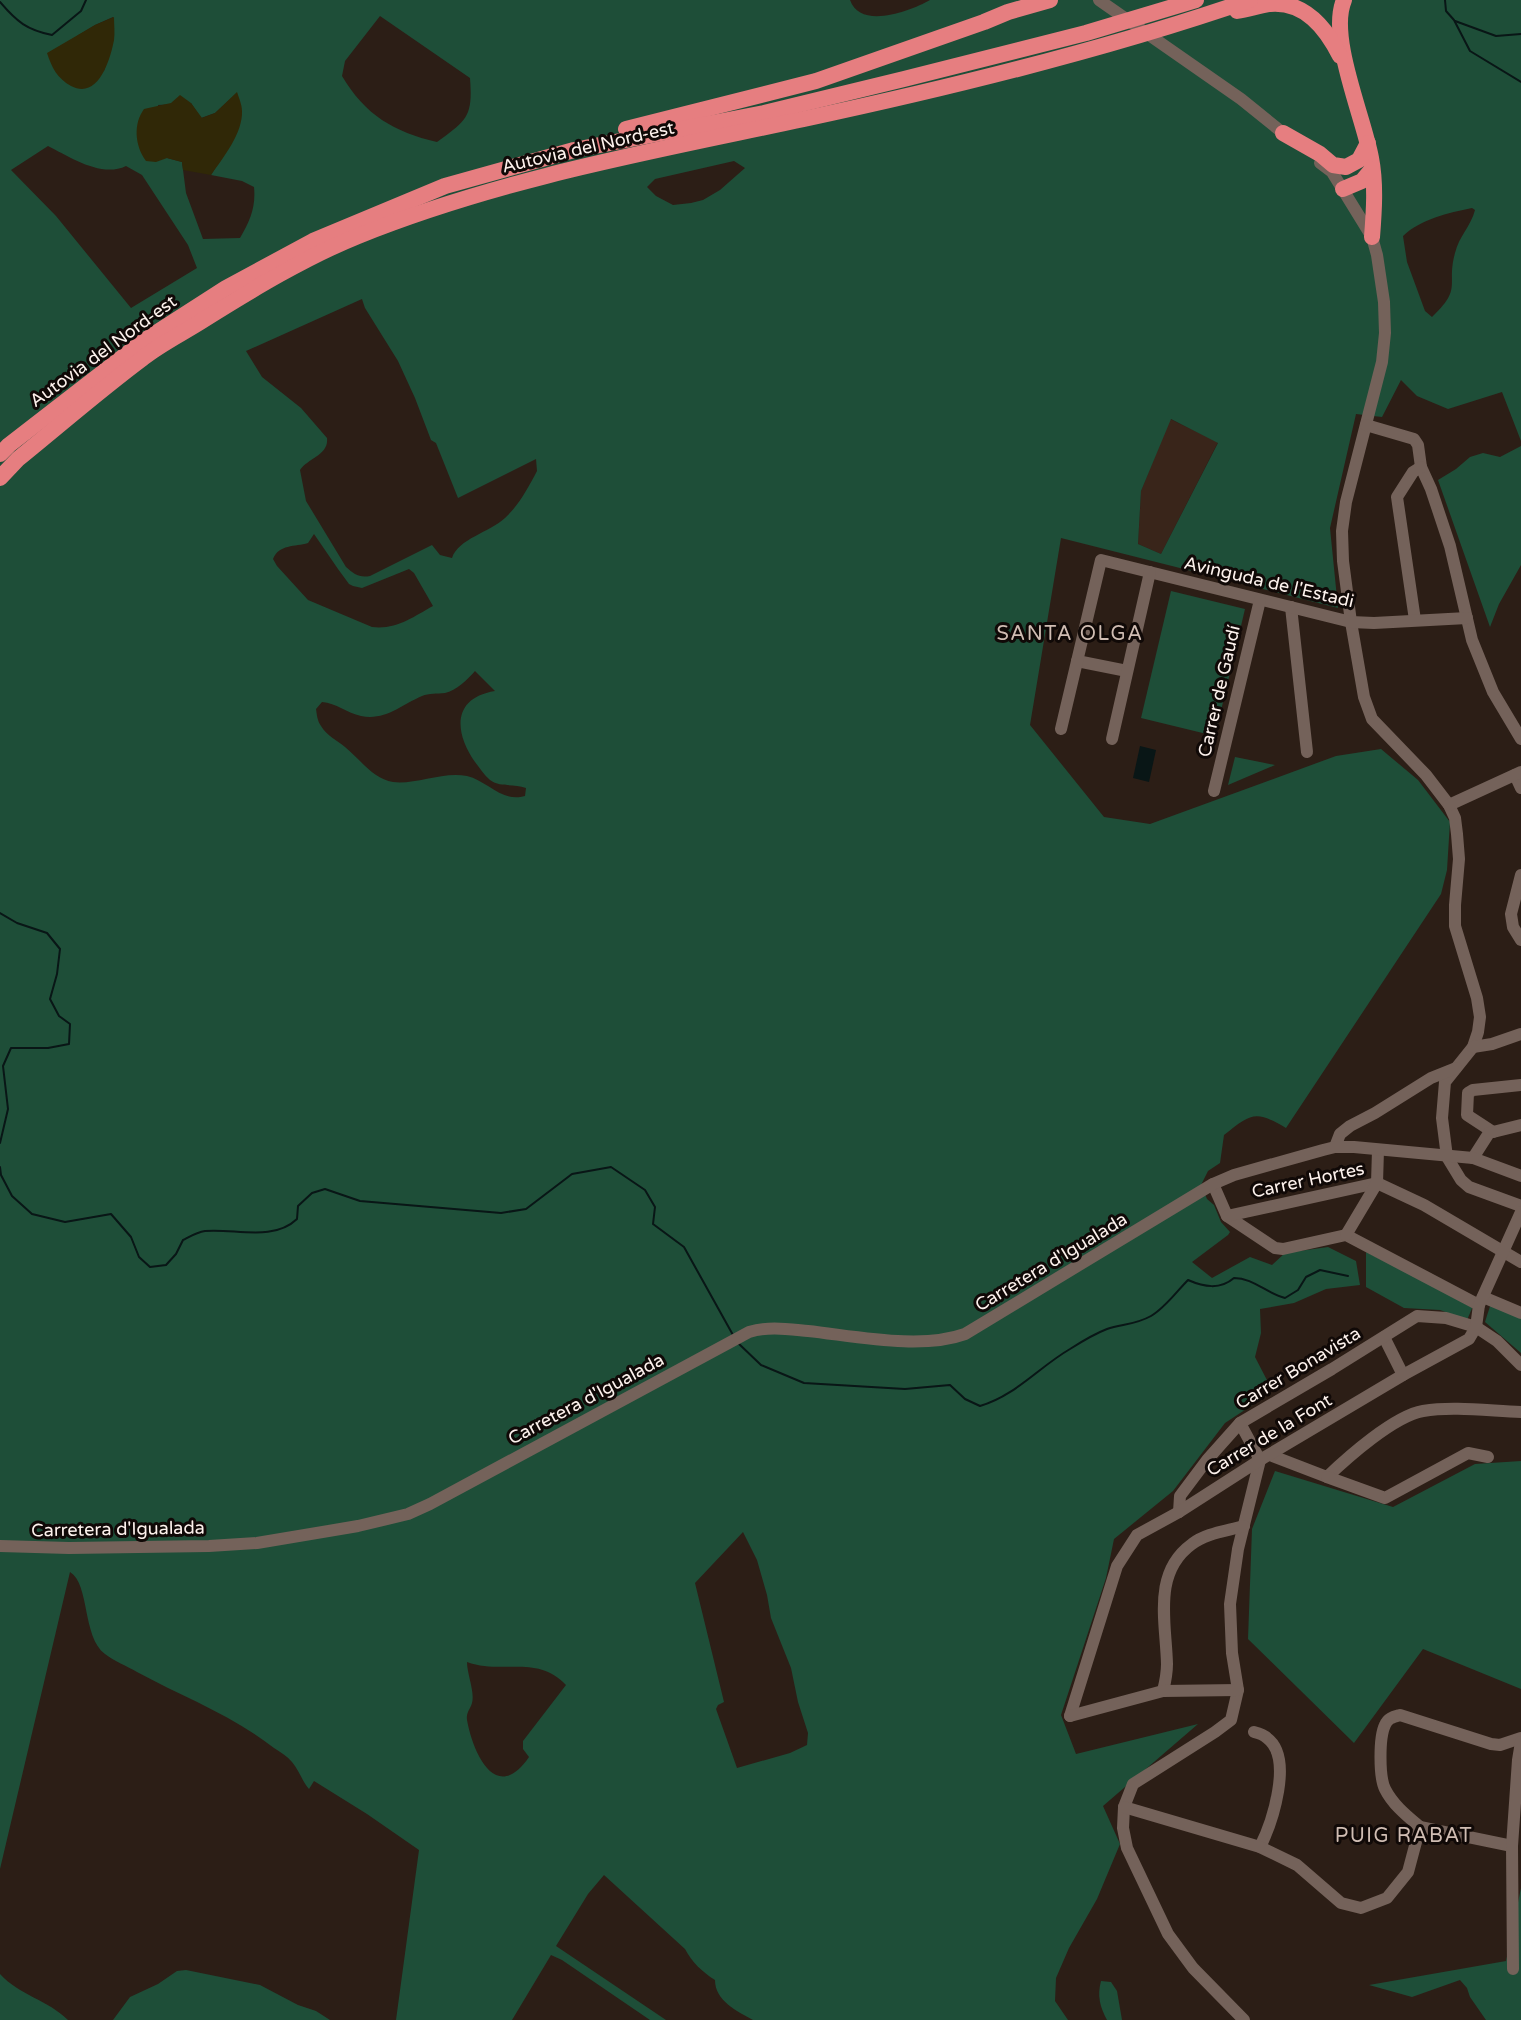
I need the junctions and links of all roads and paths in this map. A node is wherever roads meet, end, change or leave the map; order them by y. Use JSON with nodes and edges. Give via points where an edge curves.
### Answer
{"nodes":[{"id":1,"x":1050,"y":0,"type":"edge"},
{"id":2,"x":1100,"y":0,"type":"edge"},
{"id":3,"x":1196,"y":0,"type":"edge"},
{"id":4,"x":1250,"y":0,"type":"edge"},
{"id":5,"x":1344,"y":0,"type":"edge"},
{"id":6,"x":1012,"y":6,"type":"edge"},
{"id":7,"x":1207,"y":16,"type":"junction"},
{"id":8,"x":1348,"y":70,"type":"junction"},
{"id":9,"x":1283,"y":133,"type":"junction"},
{"id":10,"x":1365,"y":165,"type":"junction"},
{"id":11,"x":445,"y":186,"type":"junction"},
{"id":12,"x":1343,"y":189,"type":"junction"},
{"id":13,"x":1372,"y":237,"type":"junction"},
{"id":14,"x":1366,"y":425,"type":"junction"},
{"id":15,"x":0,"y":454,"type":"edge"},
{"id":16,"x":1421,"y":467,"type":"junction"},
{"id":17,"x":0,"y":478,"type":"edge"},
{"id":18,"x":1150,"y":572,"type":"junction"},
{"id":19,"x":1260,"y":600,"type":"junction"},
{"id":20,"x":1291,"y":608,"type":"junction"},
{"id":21,"x":1467,"y":618,"type":"junction"},
{"id":22,"x":1414,"y":620,"type":"junction"},
{"id":23,"x":1351,"y":622,"type":"junction"},
{"id":24,"x":1077,"y":661,"type":"junction"},
{"id":25,"x":1127,"y":671,"type":"junction"},
{"id":26,"x":1061,"y":729,"type":"dead end"},
{"id":27,"x":1521,"y":739,"type":"edge"},
{"id":28,"x":1112,"y":740,"type":"dead end"},
{"id":29,"x":1307,"y":752,"type":"dead end"},
{"id":30,"x":1518,"y":774,"type":"edge"},
{"id":31,"x":1521,"y":788,"type":"edge"},
{"id":32,"x":1214,"y":791,"type":"dead end"},
{"id":33,"x":1449,"y":805,"type":"junction"},
{"id":34,"x":1521,"y":875,"type":"edge"},
{"id":35,"x":1521,"y":940,"type":"edge"},
{"id":36,"x":1521,"y":1034,"type":"edge"},
{"id":37,"x":1473,"y":1047,"type":"junction"},
{"id":38,"x":1457,"y":1068,"type":"junction"},
{"id":39,"x":1521,"y":1085,"type":"edge"},
{"id":40,"x":1521,"y":1125,"type":"edge"},
{"id":41,"x":1493,"y":1132,"type":"junction"},
{"id":42,"x":1335,"y":1147,"type":"junction"},
{"id":43,"x":1378,"y":1150,"type":"junction"},
{"id":44,"x":1447,"y":1156,"type":"junction"},
{"id":45,"x":1473,"y":1158,"type":"junction"},
{"id":46,"x":1521,"y":1176,"type":"edge"},
{"id":47,"x":1377,"y":1183,"type":"junction"},
{"id":48,"x":1213,"y":1184,"type":"junction"},
{"id":49,"x":1521,"y":1206,"type":"edge"},
{"id":50,"x":1521,"y":1212,"type":"edge"},
{"id":51,"x":1227,"y":1216,"type":"junction"},
{"id":52,"x":1346,"y":1235,"type":"junction"},
{"id":53,"x":1503,"y":1252,"type":"junction"},
{"id":54,"x":1521,"y":1262,"type":"edge"},
{"id":55,"x":1481,"y":1301,"type":"junction"},
{"id":56,"x":1521,"y":1313,"type":"edge"},
{"id":57,"x":1476,"y":1327,"type":"junction"},
{"id":58,"x":1384,"y":1337,"type":"junction"},
{"id":59,"x":1521,"y":1365,"type":"edge"},
{"id":60,"x":1403,"y":1375,"type":"junction"},
{"id":61,"x":1521,"y":1412,"type":"edge"},
{"id":62,"x":1240,"y":1423,"type":"junction"},
{"id":63,"x":1488,"y":1456,"type":"dead end"},
{"id":64,"x":1265,"y":1457,"type":"junction"},
{"id":65,"x":1327,"y":1477,"type":"junction"},
{"id":66,"x":1179,"y":1512,"type":"junction"},
{"id":67,"x":1244,"y":1526,"type":"junction"},
{"id":68,"x":0,"y":1546,"type":"edge"},
{"id":69,"x":1238,"y":1690,"type":"junction"},
{"id":70,"x":1163,"y":1691,"type":"junction"},
{"id":71,"x":1254,"y":1731,"type":"dead end"},
{"id":72,"x":1521,"y":1740,"type":"edge"},
{"id":73,"x":1124,"y":1807,"type":"junction"},
{"id":74,"x":1420,"y":1827,"type":"junction"},
{"id":75,"x":1512,"y":1846,"type":"junction"},
{"id":76,"x":1260,"y":1847,"type":"junction"},
{"id":77,"x":1513,"y":1969,"type":"dead end"},
{"id":78,"x":1244,"y":2020,"type":"edge"}],
"edges":[{"from":1,"to":6,"type":"highway"},
{"from":2,"to":9,"type":"street"},
{"from":3,"to":11,"type":"highway","name":"Autovia del Nord-est","via":[[1086,33],[764,113],[574,150]]},
{"from":4,"to":7,"type":"highway","name":"Autovia del Nord-est"},
{"from":5,"to":8,"type":"highway","via":[[1339,26]]},
{"from":6,"to":11,"type":"highway","via":[[984,22],[816,81],[504,161]]},
{"from":7,"to":8,"type":"highway","via":[[1271,4],[1297,7],[1317,21],[1331,38]]},
{"from":7,"to":17,"type":"highway","name":"Autovia del Nord-est","via":[[1076,53],[808,118],[593,163],[462,198],[356,237],[262,284],[146,356],[18,459]]},
{"from":8,"to":10,"type":"highway","via":[[1368,144]]},
{"from":9,"to":10,"type":"highway","via":[[1333,165]]},
{"from":9,"to":12,"type":"street","via":[[1332,172]]},
{"from":10,"to":12,"type":"highway","via":[[1362,181]]},
{"from":10,"to":13,"type":"highway","via":[[1374,207]]},
{"from":11,"to":15,"type":"highway","name":"Autovia del Nord-est","via":[[313,241],[226,288],[142,342]]},
{"from":12,"to":13,"type":"street"},
{"from":13,"to":14,"type":"street","via":[[1384,303],[1385,333]]},
{"from":14,"to":16,"type":"street","via":[[1414,439]]},
{"from":14,"to":23,"type":"street","via":[[1346,502],[1342,541]]},
{"from":16,"to":21,"type":"street","via":[[1450,546]]},
{"from":16,"to":22,"type":"street","via":[[1413,472],[1397,497]]},
{"from":18,"to":19,"type":"street","name":"Avinguda de l'Estadi"},
{"from":18,"to":24,"type":"street","name":"Avinguda de l'Estadi","via":[[1101,560]]},
{"from":18,"to":25,"type":"street"},
{"from":19,"to":20,"type":"street","name":"Avinguda de l'Estadi"},
{"from":19,"to":32,"type":"street","name":"Carrer de Gaudí"},
{"from":20,"to":23,"type":"street","name":"Avinguda de l'Estadi"},
{"from":20,"to":29,"type":"street"},
{"from":21,"to":22,"type":"street","name":"Avinguda de l'Estadi"},
{"from":21,"to":27,"type":"street","via":[[1493,692]]},
{"from":22,"to":23,"type":"street","name":"Avinguda de l'Estadi"},
{"from":23,"to":33,"type":"street","via":[[1364,697],[1372,718]]},
{"from":24,"to":25,"type":"street"},
{"from":24,"to":26,"type":"street"},
{"from":25,"to":28,"type":"street"},
{"from":30,"to":31,"type":"street"},
{"from":30,"to":33,"type":"street"},
{"from":33,"to":37,"type":"street","via":[[1455,818],[1459,860],[1455,927],[1480,1017]]},
{"from":34,"to":35,"type":"street","via":[[1511,914]]},
{"from":36,"to":37,"type":"street"},
{"from":37,"to":38,"type":"street"},
{"from":38,"to":42,"type":"street","via":[[1431,1078],[1350,1126],[1340,1134]]},
{"from":38,"to":44,"type":"street","via":[[1445,1082],[1442,1099]]},
{"from":39,"to":41,"type":"street","via":[[1468,1093],[1467,1115]]},
{"from":40,"to":41,"type":"street"},
{"from":41,"to":45,"type":"street"},
{"from":42,"to":43,"type":"street","name":"Carretera d'Igualada"},
{"from":42,"to":48,"type":"street","name":"Carretera d'Igualada","via":[[1234,1174]]},
{"from":43,"to":44,"type":"street","name":"Carretera d'Igualada"},
{"from":43,"to":47,"type":"street"},
{"from":44,"to":45,"type":"street","name":"Carretera d'Igualada"},
{"from":44,"to":49,"type":"street","via":[[1469,1187]]},
{"from":45,"to":46,"type":"street","name":"Carretera d'Igualada"},
{"from":47,"to":51,"type":"street","name":"Carrer Hortes"},
{"from":47,"to":52,"type":"street"},
{"from":47,"to":53,"type":"street","name":"Carrer Hortes","via":[[1424,1205]]},
{"from":48,"to":51,"type":"street"},
{"from":48,"to":68,"type":"street","name":"Carretera d'Igualada","via":[[965,1334],[919,1342],[773,1327],[760,1329],[430,1504],[389,1519],[257,1543]]},
{"from":50,"to":53,"type":"street"},
{"from":51,"to":52,"type":"street","via":[[1275,1248]]},
{"from":52,"to":55,"type":"street"},
{"from":53,"to":54,"type":"street","name":"Carrer Hortes"},
{"from":53,"to":55,"type":"street"},
{"from":55,"to":56,"type":"street"},
{"from":55,"to":57,"type":"street"},
{"from":57,"to":58,"type":"street","name":"Carrer Bonavista","via":[[1446,1318],[1417,1316]]},
{"from":57,"to":59,"type":"street","name":"Carrer Bonavista"},
{"from":57,"to":60,"type":"street","name":"Carrer de la Font","via":[[1469,1339]]},
{"from":58,"to":60,"type":"street"},
{"from":58,"to":62,"type":"street","name":"Carrer Bonavista"},
{"from":60,"to":64,"type":"street","name":"Carrer de la Font"},
{"from":61,"to":65,"type":"street","via":[[1421,1411],[1353,1453]]},
{"from":62,"to":64,"type":"street"},
{"from":62,"to":66,"type":"street","name":"Carrer Bonavista","via":[[1180,1496]]},
{"from":63,"to":65,"type":"street","via":[[1468,1453],[1385,1498]]},
{"from":64,"to":65,"type":"street"},
{"from":64,"to":66,"type":"street","name":"Carrer de la Font"},
{"from":64,"to":67,"type":"street","via":[[1249,1498]]},
{"from":66,"to":70,"type":"street","name":"Carrer de la Font","via":[[1137,1535],[1117,1566],[1070,1716]]},
{"from":67,"to":69,"type":"street","via":[[1230,1604]]},
{"from":67,"to":70,"type":"street","via":[[1193,1543],[1169,1571],[1164,1596],[1167,1666]]},
{"from":69,"to":70,"type":"street"},
{"from":69,"to":73,"type":"street","via":[[1231,1720],[1133,1784]]},
{"from":71,"to":76,"type":"street","via":[[1268,1738],[1280,1766],[1274,1809]]},
{"from":72,"to":74,"type":"street","via":[[1491,1744],[1400,1715],[1390,1718],[1384,1726],[1380,1768],[1385,1788],[1397,1807]]},
{"from":72,"to":75,"type":"street"},
{"from":73,"to":76,"type":"street"},
{"from":73,"to":78,"type":"street","via":[[1127,1848],[1167,1934],[1193,1968]]},
{"from":74,"to":75,"type":"street"},
{"from":74,"to":76,"type":"street","via":[[1408,1872],[1387,1898],[1361,1908],[1341,1903],[1298,1864]]},
{"from":75,"to":77,"type":"street"}]}
